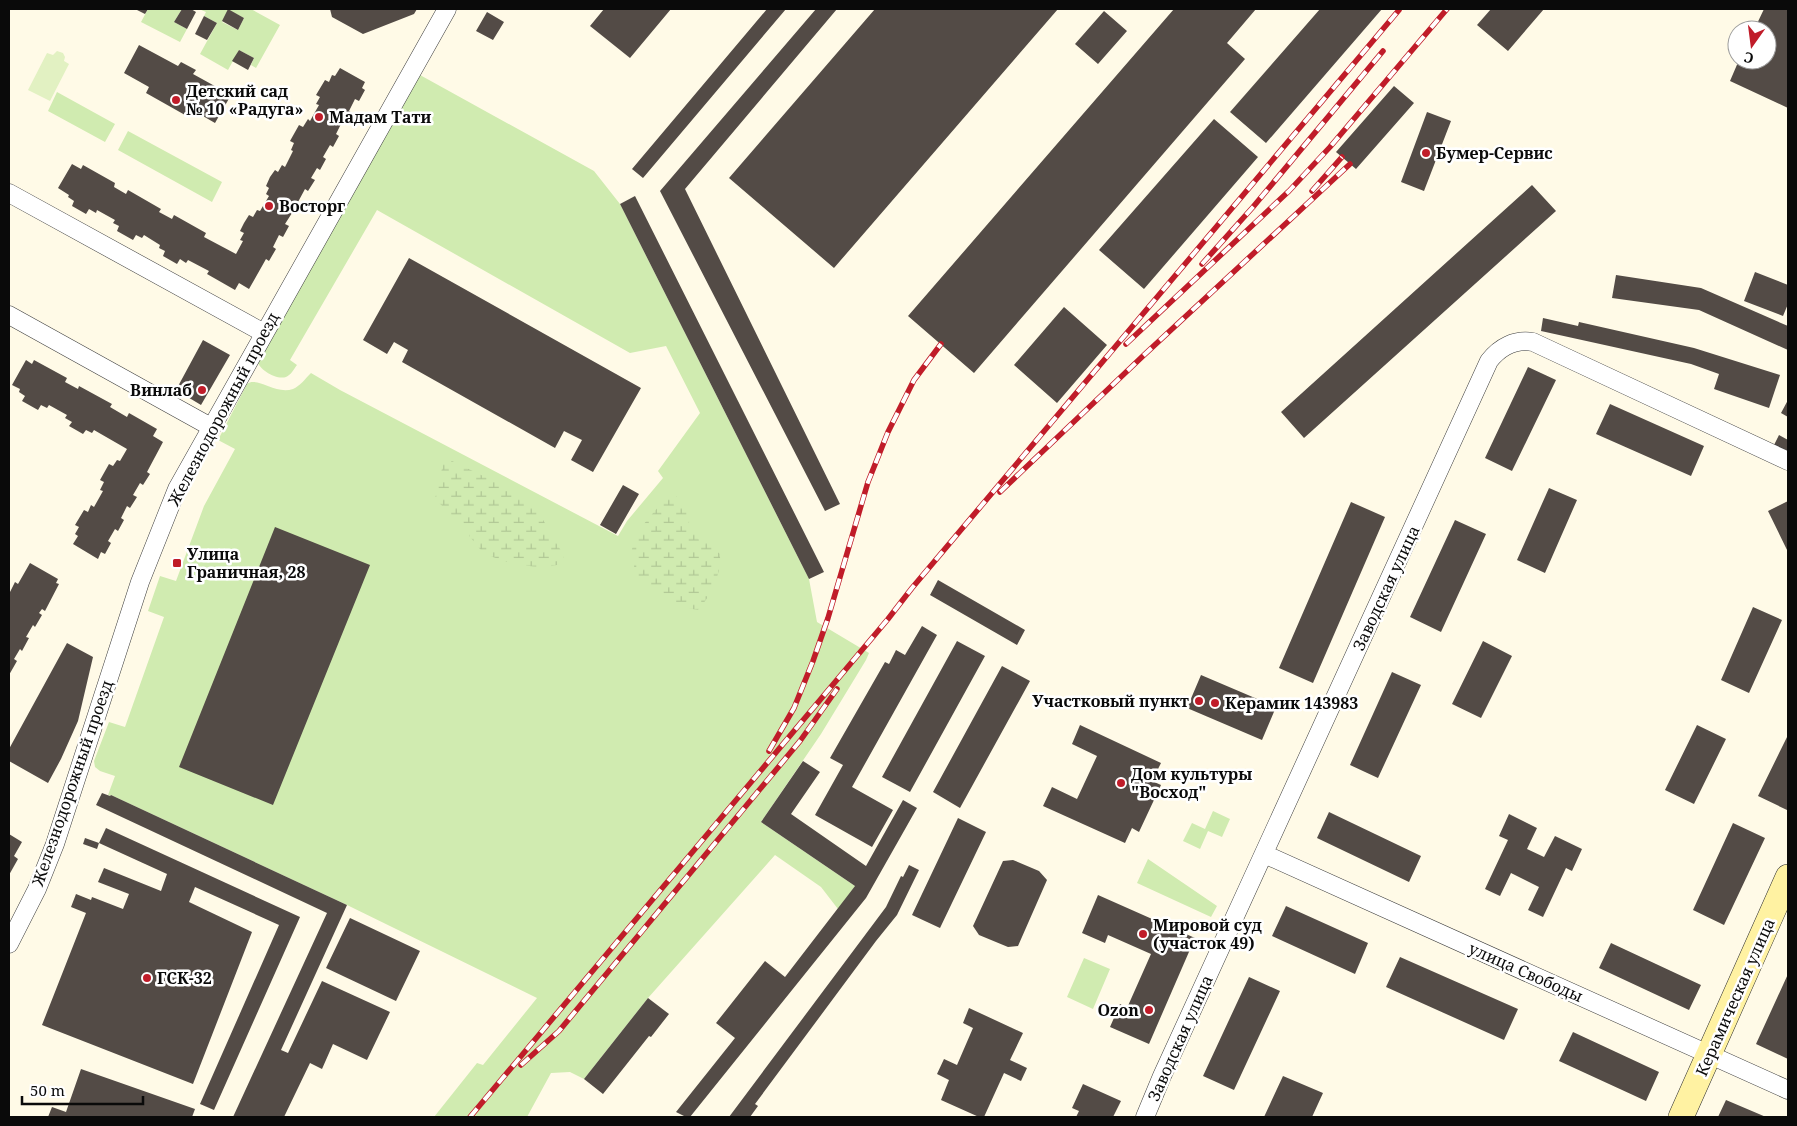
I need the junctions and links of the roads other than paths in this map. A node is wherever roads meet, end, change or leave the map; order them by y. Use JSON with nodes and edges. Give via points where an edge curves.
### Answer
{"nodes":[{"id":1,"x":447,"y":9,"type":"edge"},
{"id":2,"x":9,"y":193,"type":"edge"},
{"id":3,"x":9,"y":315,"type":"edge"},
{"id":4,"x":264,"y":333,"type":"junction"},
{"id":5,"x":211,"y":427,"type":"junction"},
{"id":6,"x":1788,"y":461,"type":"edge"},
{"id":7,"x":1264,"y":854,"type":"junction"},
{"id":8,"x":1788,"y":877,"type":"edge"},
{"id":9,"x":9,"y":944,"type":"edge"},
{"id":10,"x":1709,"y":1054,"type":"junction"},
{"id":11,"x":1788,"y":1090,"type":"edge"},
{"id":12,"x":1145,"y":1117,"type":"edge"},
{"id":13,"x":1681,"y":1117,"type":"edge"}],
"edges":[{"from":1,"to":4,"type":"street","name":"Железнодорожный проезд"},
{"from":2,"to":4,"type":"street"},
{"from":3,"to":5,"type":"street"},
{"from":4,"to":5,"type":"street","name":"Железнодорожный проезд"},
{"from":5,"to":9,"type":"street","name":"Железнодорожный проезд","via":[[177,489],[140,582],[55,844]]},
{"from":6,"to":7,"type":"street","name":"Заводская улица","via":[[1533,342],[1517,342],[1501,349],[1490,361]]},
{"from":7,"to":10,"type":"street","name":"улица Свободы"},
{"from":7,"to":12,"type":"street","name":"Заводская улица"},
{"from":8,"to":10,"type":"main road","name":"Керамическая улица"},
{"from":10,"to":11,"type":"street","name":"улица Свободы"},
{"from":10,"to":13,"type":"main road","name":"Керамическая улица"}]}
